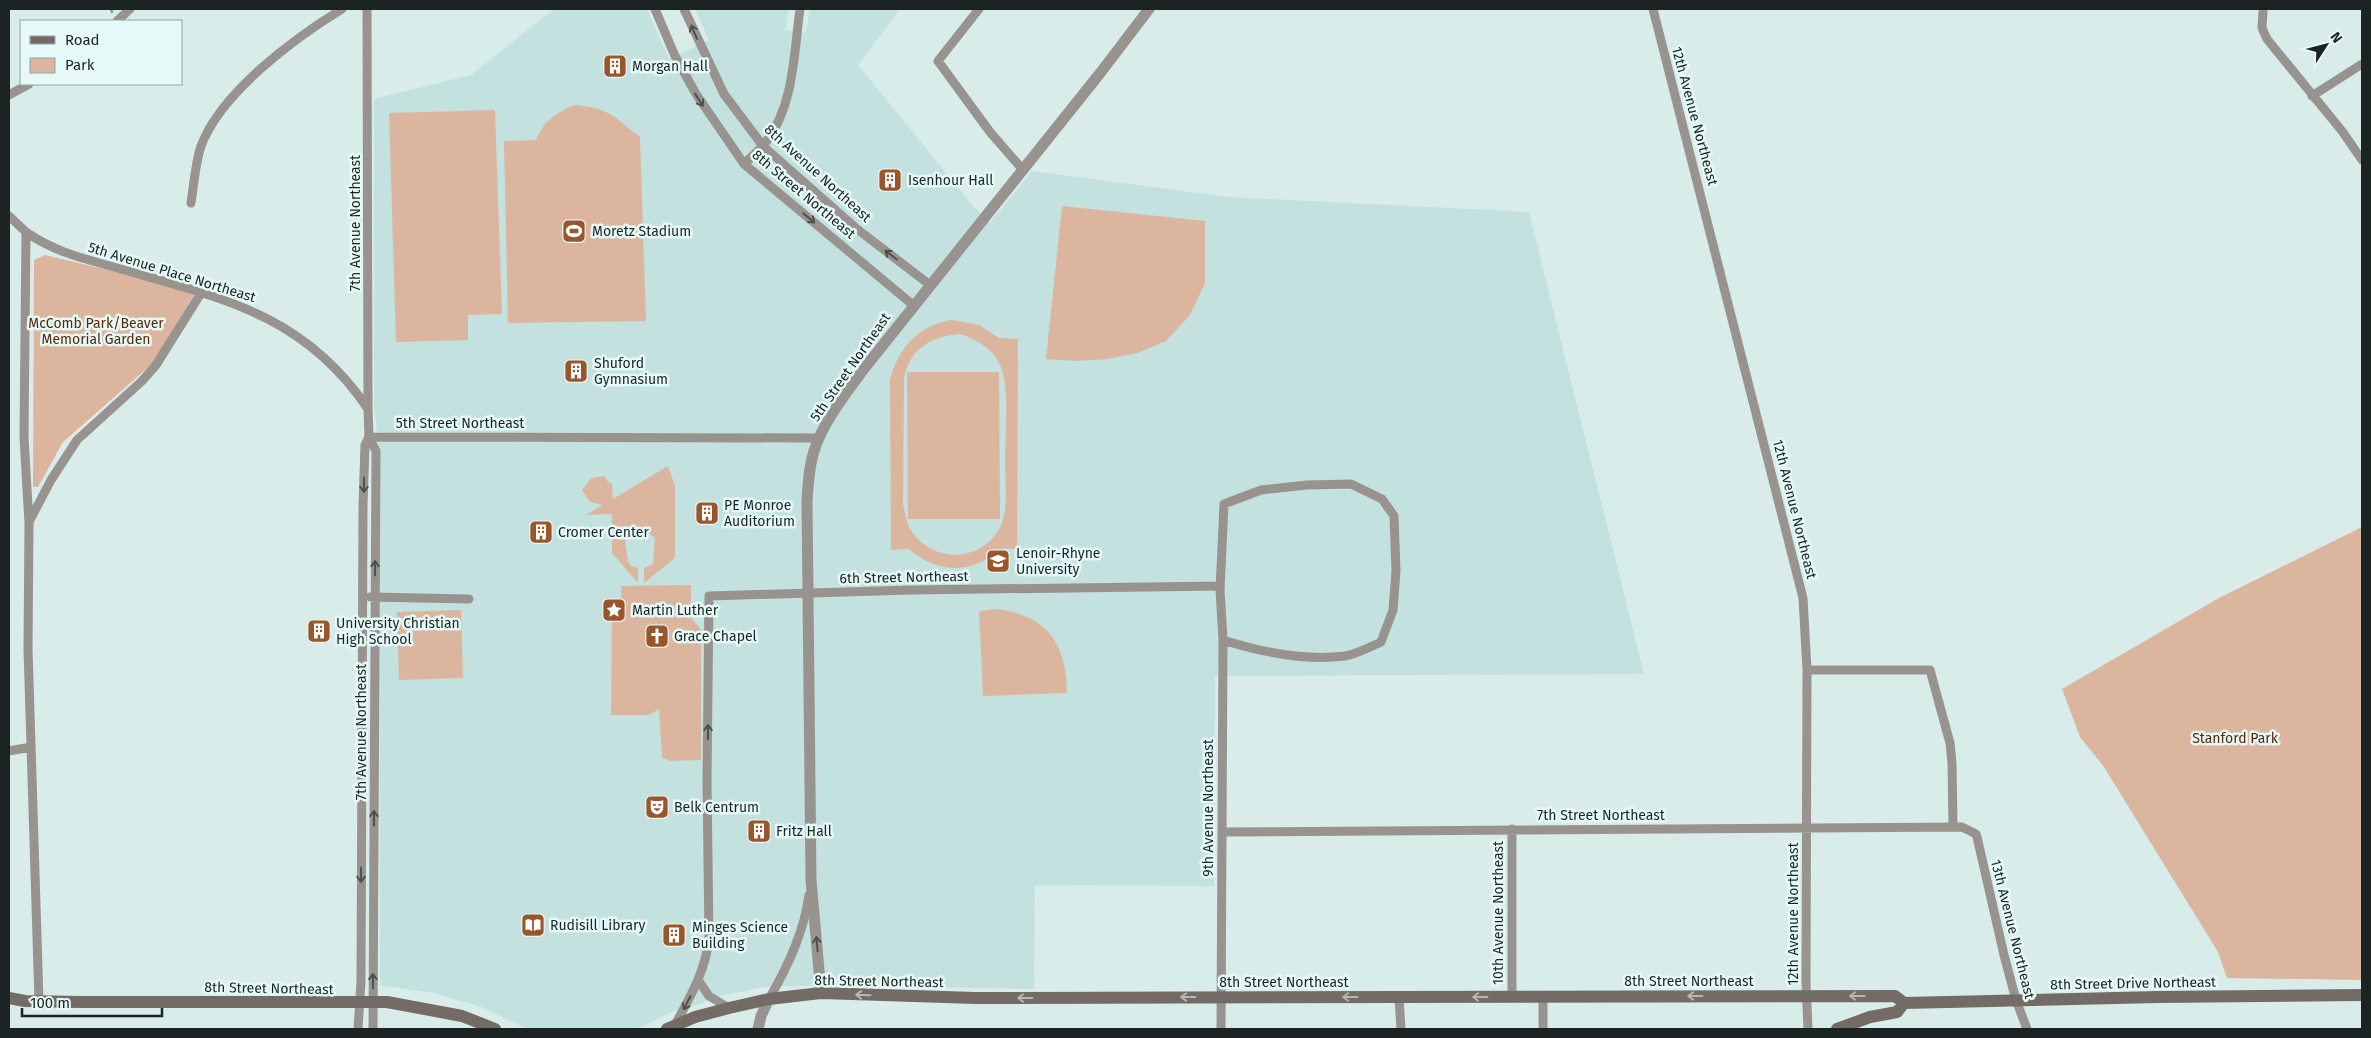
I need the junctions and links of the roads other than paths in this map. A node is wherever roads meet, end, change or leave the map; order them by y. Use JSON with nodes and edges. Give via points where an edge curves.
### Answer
{"nodes":[{"id":1,"x":130,"y":9,"type":"edge"},
{"id":2,"x":342,"y":9,"type":"edge"},
{"id":3,"x":367,"y":9,"type":"edge"},
{"id":4,"x":655,"y":9,"type":"edge"},
{"id":5,"x":684,"y":9,"type":"edge"},
{"id":6,"x":800,"y":9,"type":"edge"},
{"id":7,"x":979,"y":9,"type":"edge"},
{"id":8,"x":1149,"y":9,"type":"edge"},
{"id":9,"x":1653,"y":9,"type":"edge"},
{"id":10,"x":2263,"y":12,"type":"dead end"},
{"id":11,"x":118,"y":20,"type":"edge"},
{"id":12,"x":2362,"y":64,"type":"edge"},
{"id":13,"x":26,"y":85,"type":"edge"},
{"id":14,"x":9,"y":95,"type":"edge"},
{"id":15,"x":2312,"y":96,"type":"junction"},
{"id":16,"x":763,"y":146,"type":"junction"},
{"id":17,"x":2362,"y":160,"type":"edge"},
{"id":18,"x":744,"y":164,"type":"junction"},
{"id":19,"x":1023,"y":170,"type":"junction"},
{"id":20,"x":191,"y":202,"type":"dead end"},
{"id":21,"x":9,"y":216,"type":"edge"},
{"id":22,"x":26,"y":232,"type":"junction"},
{"id":23,"x":930,"y":285,"type":"junction"},
{"id":24,"x":201,"y":293,"type":"junction"},
{"id":25,"x":913,"y":305,"type":"junction"},
{"id":26,"x":368,"y":409,"type":"junction"},
{"id":27,"x":369,"y":437,"type":"junction"},
{"id":28,"x":819,"y":438,"type":"junction"},
{"id":29,"x":29,"y":523,"type":"junction"},
{"id":30,"x":1220,"y":586,"type":"junction"},
{"id":31,"x":807,"y":593,"type":"junction"},
{"id":32,"x":363,"y":597,"type":"junction"},
{"id":33,"x":375,"y":597,"type":"junction"},
{"id":34,"x":469,"y":599,"type":"dead end"},
{"id":35,"x":1223,"y":640,"type":"junction"},
{"id":36,"x":1807,"y":670,"type":"junction"},
{"id":37,"x":31,"y":747,"type":"junction"},
{"id":38,"x":9,"y":751,"type":"edge"},
{"id":39,"x":1953,"y":827,"type":"junction"},
{"id":40,"x":1807,"y":828,"type":"junction"},
{"id":41,"x":1512,"y":829,"type":"junction"},
{"id":42,"x":1223,"y":832,"type":"junction"},
{"id":43,"x":1976,"y":834,"type":"joint"},
{"id":44,"x":811,"y":880,"type":"junction"},
{"id":45,"x":698,"y":980,"type":"junction"},
{"id":46,"x":821,"y":993,"type":"junction"},
{"id":47,"x":2362,"y":995,"type":"edge"},
{"id":48,"x":1806,"y":996,"type":"junction"},
{"id":49,"x":1222,"y":997,"type":"junction"},
{"id":50,"x":1512,"y":997,"type":"junction"},
{"id":51,"x":1543,"y":997,"type":"junction"},
{"id":52,"x":9,"y":998,"type":"edge"},
{"id":53,"x":1399,"y":998,"type":"junction"},
{"id":54,"x":769,"y":999,"type":"junction"},
{"id":55,"x":2016,"y":1000,"type":"junction"},
{"id":56,"x":39,"y":1001,"type":"junction"},
{"id":57,"x":360,"y":1003,"type":"junction"},
{"id":58,"x":374,"y":1003,"type":"junction"},
{"id":59,"x":1904,"y":1003,"type":"junction"},
{"id":60,"x":729,"y":1008,"type":"junction"},
{"id":61,"x":671,"y":1027,"type":"edge"},
{"id":62,"x":358,"y":1029,"type":"edge"},
{"id":63,"x":373,"y":1029,"type":"edge"},
{"id":64,"x":495,"y":1029,"type":"edge"},
{"id":65,"x":758,"y":1029,"type":"edge"},
{"id":66,"x":1221,"y":1029,"type":"edge"},
{"id":67,"x":1401,"y":1029,"type":"edge"},
{"id":68,"x":1543,"y":1029,"type":"edge"},
{"id":69,"x":1808,"y":1029,"type":"edge"},
{"id":70,"x":1837,"y":1029,"type":"edge"},
{"id":71,"x":2027,"y":1029,"type":"edge"}],
"edges":[{"from":1,"to":11,"type":"street"},
{"from":2,"to":20,"type":"street","via":[[274,58],[214,119],[201,146]]},
{"from":3,"to":26,"type":"street","name":"7th Avenue Northeast"},
{"from":4,"to":18,"type":"street","name":"8th Street Northeast","one_way":true,"via":[[674,56]]},
{"from":16,"to":5,"type":"street","name":"8th Avenue Northeast","one_way":true,"via":[[724,94]]},
{"from":6,"to":16,"type":"street","via":[[785,104]]},
{"from":7,"to":19,"type":"street","via":[[938,61],[990,132]]},
{"from":8,"to":19,"type":"street","name":"5th Street Northeast"},
{"from":9,"to":36,"type":"street","name":"12th Avenue Northeast","via":[[1802,590]]},
{"from":10,"to":15,"type":"street","via":[[2264,35]]},
{"from":12,"to":15,"type":"street"},
{"from":13,"to":14,"type":"street"},
{"from":15,"to":17,"type":"street"},
{"from":16,"to":18,"type":"street"},
{"from":23,"to":16,"type":"street","name":"8th Avenue Northeast","one_way":true,"via":[[857,229]]},
{"from":18,"to":25,"type":"street","name":"8th Street Northeast","one_way":true},
{"from":19,"to":23,"type":"street","name":"5th Street Northeast"},
{"from":21,"to":22,"type":"street","name":"5th Avenue Place Northeast"},
{"from":22,"to":24,"type":"street","name":"5th Avenue Place Northeast","via":[[56,250]]},
{"from":22,"to":29,"type":"street","via":[[24,438]]},
{"from":23,"to":25,"type":"street","name":"5th Street Northeast"},
{"from":24,"to":26,"type":"street","name":"5th Avenue Place Northeast","via":[[260,314],[300,337],[338,369]]},
{"from":24,"to":29,"type":"street","via":[[156,365],[77,440]]},
{"from":25,"to":28,"type":"street","name":"5th Street Northeast","via":[[848,392]]},
{"from":26,"to":27,"type":"street","name":"7th Avenue Northeast"},
{"from":27,"to":28,"type":"street","name":"5th Street Northeast"},
{"from":27,"to":32,"type":"street","name":"7th Avenue Northeast","one_way":true,"via":[[364,456]]},
{"from":33,"to":27,"type":"street","name":"7th Avenue Northeast","one_way":true,"via":[[376,451]]},
{"from":28,"to":31,"type":"street","via":[[809,475]]},
{"from":29,"to":37,"type":"street"},
{"from":30,"to":31,"type":"street","name":"6th Street Northeast"},
{"from":30,"to":35,"type":"street","name":"9th Avenue Northeast"},
{"from":30,"to":35,"type":"street","name":"9th Avenue Northeast","via":[[1224,504],[1260,490],[1351,484],[1382,499],[1394,516],[1396,571],[1393,610],[1382,642],[1347,656],[1312,657],[1251,649]]},
{"from":31,"to":44,"type":"street"},
{"from":45,"to":31,"type":"street","name":"6th Street Northeast","one_way":true,"via":[[707,957],[709,938],[709,596]]},
{"from":32,"to":33,"type":"street"},
{"from":32,"to":57,"type":"street","name":"7th Avenue Northeast","one_way":true},
{"from":33,"to":34,"type":"street"},
{"from":58,"to":33,"type":"street","name":"7th Avenue Northeast","one_way":true},
{"from":35,"to":42,"type":"street","name":"9th Avenue Northeast"},
{"from":36,"to":39,"type":"street","via":[[1930,670],[1950,743]]},
{"from":36,"to":40,"type":"street","name":"12th Avenue Northeast"},
{"from":37,"to":38,"type":"street"},
{"from":37,"to":56,"type":"street"},
{"from":39,"to":40,"type":"street","name":"7th Street Northeast"},
{"from":39,"to":43,"type":"street","name":"7th Street Northeast","via":[[1962,827]]},
{"from":40,"to":41,"type":"street","name":"7th Street Northeast"},
{"from":40,"to":48,"type":"street","name":"12th Avenue Northeast"},
{"from":41,"to":42,"type":"street","name":"7th Street Northeast"},
{"from":41,"to":50,"type":"street","name":"10th Avenue Northeast"},
{"from":42,"to":49,"type":"street","name":"9th Avenue Northeast"},
{"from":43,"to":55,"type":"street","name":"13th Avenue Northeast"},
{"from":46,"to":44,"type":"street","one_way":true},
{"from":44,"to":54,"type":"street","via":[[807,914],[799,937]]},
{"from":45,"to":60,"type":"street","via":[[709,996]]},
{"from":45,"to":61,"type":"street","one_way":true},
{"from":49,"to":46,"type":"main road","name":"8th Street Northeast","one_way":true,"via":[[976,998]]},
{"from":46,"to":54,"type":"main road","name":"8th Street Northeast"},
{"from":47,"to":55,"type":"main road","name":"8th Street Drive Northeast"},
{"from":48,"to":51,"type":"main road","name":"8th Street Northeast","one_way":true},
{"from":59,"to":48,"type":"main road","name":"8th Street Northeast","one_way":true,"via":[[1894,996]]},
{"from":48,"to":69,"type":"street","name":"12th Avenue Northeast"},
{"from":53,"to":49,"type":"main road","name":"8th Street Northeast","one_way":true},
{"from":49,"to":66,"type":"street","name":"9th Avenue Northeast"},
{"from":50,"to":51,"type":"main road","name":"8th Street Northeast"},
{"from":50,"to":53,"type":"main road","name":"8th Street Northeast","one_way":true},
{"from":51,"to":68,"type":"street"},
{"from":52,"to":56,"type":"main road","name":"8th Street Northeast"},
{"from":53,"to":67,"type":"street"},
{"from":54,"to":60,"type":"main road","name":"8th Street Northeast"},
{"from":54,"to":65,"type":"street"},
{"from":55,"to":59,"type":"main road","name":"8th Street Drive Northeast"},
{"from":55,"to":71,"type":"street","name":"13th Avenue Northeast"},
{"from":56,"to":57,"type":"main road","name":"8th Street Northeast"},
{"from":57,"to":58,"type":"main road","name":"8th Street Northeast"},
{"from":57,"to":62,"type":"street","name":"7th Avenue Northeast"},
{"from":58,"to":63,"type":"street","name":"7th Avenue Northeast"},
{"from":58,"to":64,"type":"main road","name":"8th Street Northeast","via":[[436,1010]]},
{"from":59,"to":70,"type":"main road","via":[[1897,1012],[1870,1017]]},
{"from":60,"to":61,"type":"main road","name":"8th Street Northeast"}]}
